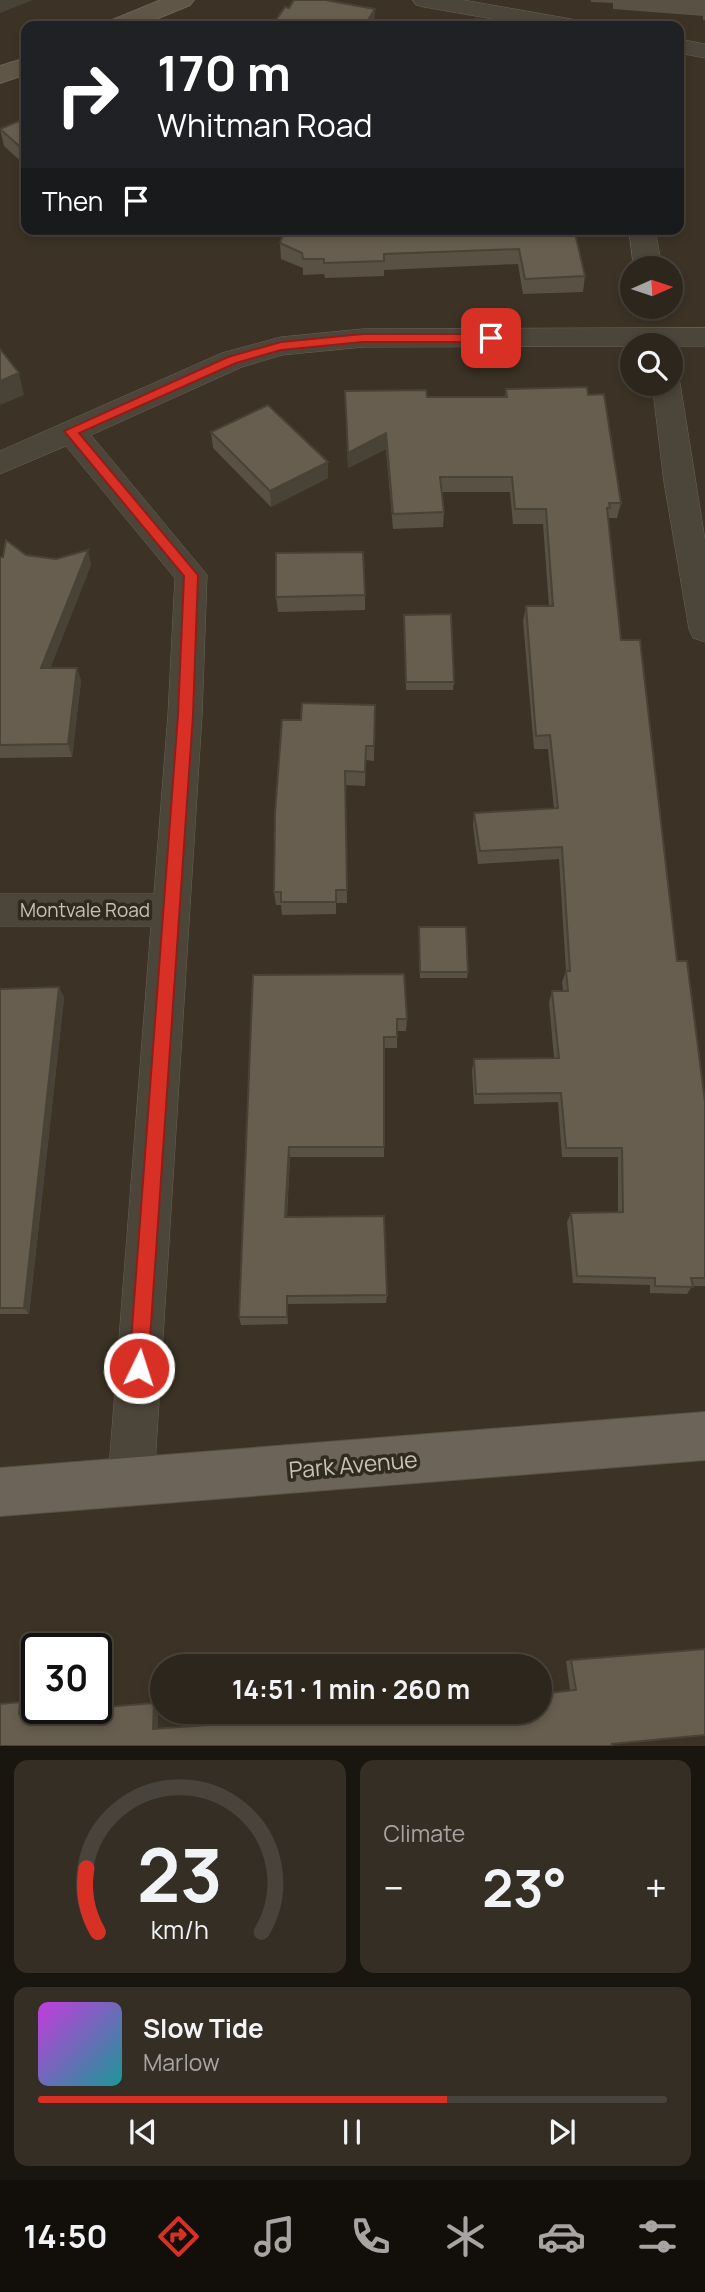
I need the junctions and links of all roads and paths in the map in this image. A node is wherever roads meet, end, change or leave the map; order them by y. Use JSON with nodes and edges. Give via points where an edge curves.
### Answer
{"nodes":[{"id":1,"x":182,"y":0,"type":"edge"},
{"id":2,"x":424,"y":0,"type":"edge"},
{"id":3,"x":131,"y":21,"type":"edge"},
{"id":4,"x":543,"y":21,"type":"edge"},
{"id":5,"x":684,"y":47,"type":"edge"},
{"id":6,"x":705,"y":51,"type":"edge"},
{"id":7,"x":21,"y":67,"type":"edge"},
{"id":8,"x":0,"y":75,"type":"edge"},
{"id":9,"x":643,"y":235,"type":"edge"},
{"id":10,"x":646,"y":256,"type":"edge"},
{"id":11,"x":659,"y":332,"type":"edge"},
{"id":12,"x":705,"y":337,"type":"edge"},
{"id":13,"x":668,"y":396,"type":"edge"},
{"id":14,"x":71,"y":431,"type":"junction"},
{"id":15,"x":0,"y":463,"type":"edge"},
{"id":16,"x":705,"y":629,"type":"edge"},
{"id":17,"x":0,"y":910,"type":"edge"},
{"id":18,"x":170,"y":910,"type":"junction"},
{"id":19,"x":705,"y":1436,"type":"edge"},
{"id":20,"x":131,"y":1481,"type":"junction"},
{"id":21,"x":0,"y":1492,"type":"edge"}],
"edges":[{"from":1,"to":3,"type":"main road"},
{"from":2,"to":4,"type":"street"},
{"from":5,"to":6,"type":"street"},
{"from":7,"to":8,"type":"main road"},
{"from":9,"to":10,"type":"street"},
{"from":11,"to":12,"type":"street"},
{"from":11,"to":14,"type":"street","via":[[363,338],[281,346],[232,360]]},
{"from":13,"to":16,"type":"street"},
{"from":14,"to":15,"type":"street"},
{"from":14,"to":18,"type":"street","via":[[191,575]]},
{"from":17,"to":18,"type":"street","name":"Montvale Road"},
{"from":18,"to":20,"type":"street"},
{"from":19,"to":20,"type":"main road","name":"Park Avenue"},
{"from":20,"to":21,"type":"main road","name":"Park Avenue"}]}
